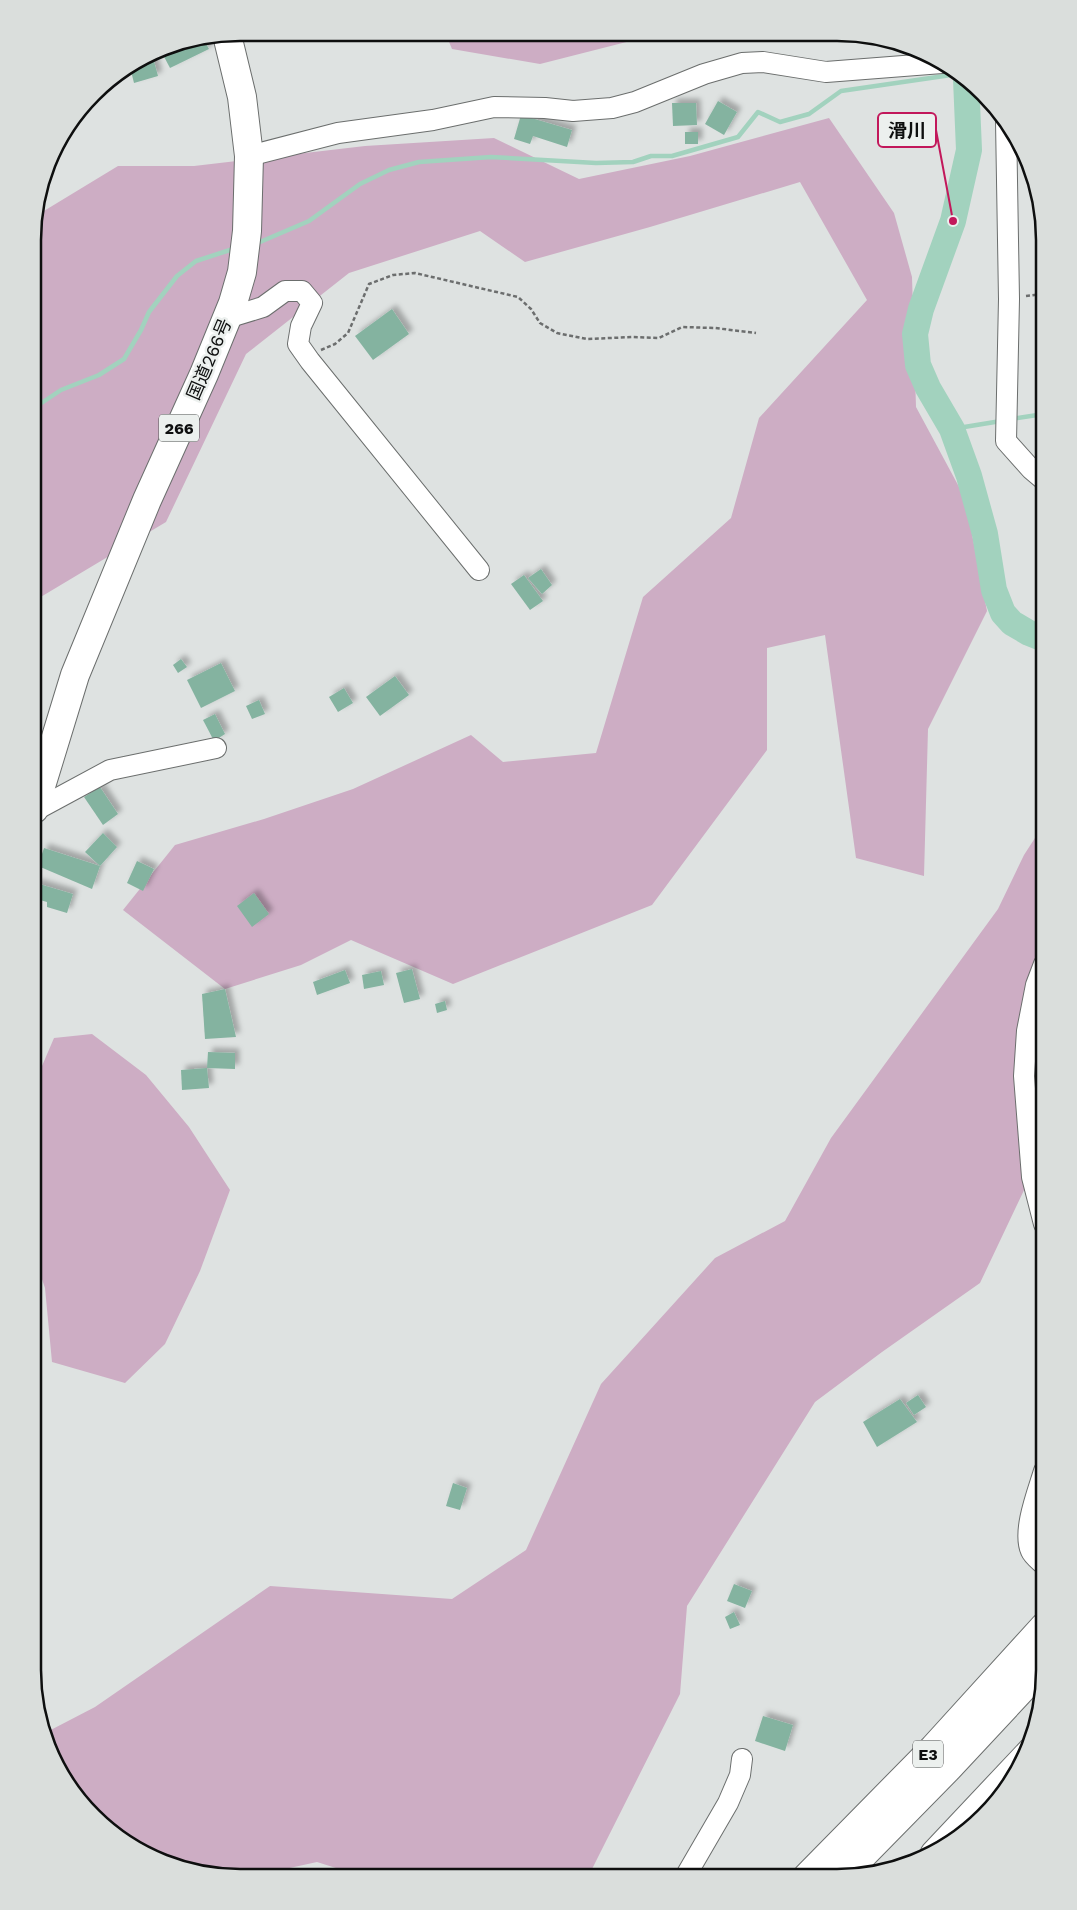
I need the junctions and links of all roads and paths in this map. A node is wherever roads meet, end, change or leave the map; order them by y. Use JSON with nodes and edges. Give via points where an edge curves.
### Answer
{"nodes":[{"id":1,"x":228,"y":42,"type":"edge"},
{"id":2,"x":929,"y":64,"type":"edge"},
{"id":3,"x":1006,"y":137,"type":"edge"},
{"id":4,"x":249,"y":156,"type":"junction"},
{"id":5,"x":227,"y":318,"type":"junction"},
{"id":6,"x":756,"y":333,"type":"dead end"},
{"id":7,"x":310,"y":361,"type":"junction"},
{"id":8,"x":1036,"y":473,"type":"edge"},
{"id":9,"x":479,"y":570,"type":"dead end"},
{"id":10,"x":124,"y":746,"type":"dead end"},
{"id":11,"x":216,"y":748,"type":"dead end"},
{"id":12,"x":110,"y":770,"type":"junction"},
{"id":13,"x":41,"y":787,"type":"edge"},
{"id":14,"x":41,"y":806,"type":"edge"},
{"id":15,"x":1036,"y":985,"type":"edge"},
{"id":16,"x":1036,"y":1193,"type":"edge"},
{"id":17,"x":1036,"y":1500,"type":"edge"},
{"id":18,"x":1036,"y":1557,"type":"edge"},
{"id":19,"x":1036,"y":1636,"type":"edge"},
{"id":20,"x":1036,"y":1674,"type":"edge"},
{"id":21,"x":742,"y":1759,"type":"dead end"},
{"id":22,"x":1009,"y":1770,"type":"edge"},
{"id":23,"x":947,"y":1835,"type":"edge"},
{"id":24,"x":850,"y":1868,"type":"edge"},
{"id":25,"x":691,"y":1869,"type":"edge"},
{"id":26,"x":816,"y":1869,"type":"edge"}],
"edges":[{"from":1,"to":4,"type":"highway","name":"国道266号","number":"266","via":[[242,97]]},
{"from":2,"to":4,"type":"street","via":[[826,72],[763,62],[742,63],[612,108],[573,111],[494,108],[433,120],[338,132]]},
{"from":3,"to":8,"type":"street","via":[[1009,298],[1006,441]]},
{"from":4,"to":5,"type":"highway","name":"国道266号","number":"266","via":[[247,231],[242,272]]},
{"from":5,"to":7,"type":"street","via":[[263,307],[285,291],[302,291],[312,303],[301,326],[298,344]]},
{"from":5,"to":13,"type":"highway","name":"国道266号","number":"266","via":[[75,675]]},
{"from":6,"to":7,"type":"path","via":[[682,327],[658,338],[587,339],[557,333],[540,323],[518,297],[415,273],[393,275],[369,284],[348,333],[335,344],[322,348]]},
{"from":7,"to":9,"type":"street"},
{"from":10,"to":12,"type":"street"},
{"from":11,"to":12,"type":"street"},
{"from":12,"to":14,"type":"street"},
{"from":15,"to":16,"type":"street","via":[[1027,1031],[1024,1076]]},
{"from":17,"to":18,"type":"street","via":[[1028,1536],[1031,1552]]},
{"from":19,"to":26,"type":"highway","number":"E3","via":[[934,1748]]},
{"from":20,"to":24,"type":"highway","number":"E3"},
{"from":21,"to":25,"type":"street","via":[[740,1775],[728,1803]]},
{"from":22,"to":23,"type":"street"}]}
